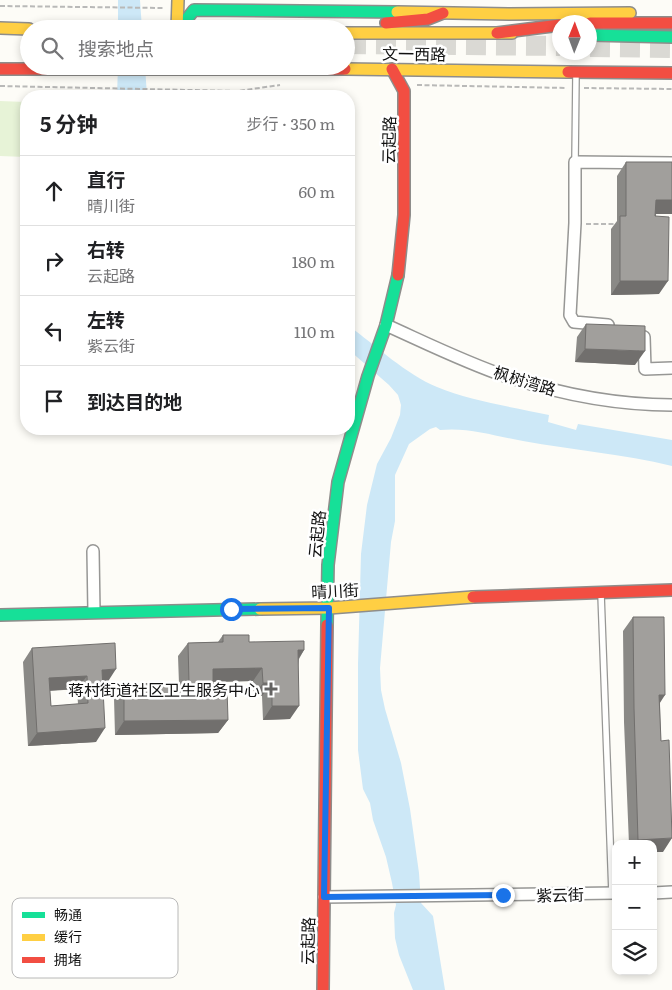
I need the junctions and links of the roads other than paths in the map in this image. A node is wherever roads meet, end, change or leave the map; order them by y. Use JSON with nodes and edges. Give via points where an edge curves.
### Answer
{"nodes":[{"id":1,"x":178,"y":0,"type":"edge"},
{"id":2,"x":587,"y":0,"type":"edge"},
{"id":3,"x":443,"y":13,"type":"junction"},
{"id":4,"x":672,"y":14,"type":"edge"},
{"id":5,"x":588,"y":15,"type":"edge"},
{"id":6,"x":552,"y":17,"type":"edge"},
{"id":7,"x":597,"y":18,"type":"edge"},
{"id":8,"x":597,"y":19,"type":"edge"},
{"id":9,"x":178,"y":20,"type":"edge"},
{"id":10,"x":186,"y":20,"type":"edge"},
{"id":11,"x":672,"y":23,"type":"edge"},
{"id":12,"x":552,"y":26,"type":"edge"},
{"id":13,"x":0,"y":28,"type":"edge"},
{"id":14,"x":20,"y":29,"type":"edge"},
{"id":15,"x":355,"y":31,"type":"edge"},
{"id":16,"x":355,"y":33,"type":"edge"},
{"id":17,"x":497,"y":33,"type":"junction"},
{"id":18,"x":552,"y":34,"type":"edge"},
{"id":19,"x":597,"y":35,"type":"edge"},
{"id":20,"x":672,"y":37,"type":"edge"},
{"id":21,"x":355,"y":68,"type":"edge"},
{"id":22,"x":392,"y":68,"type":"junction"},
{"id":23,"x":0,"y":69,"type":"edge"},
{"id":24,"x":20,"y":69,"type":"edge"},
{"id":25,"x":420,"y":69,"type":"junction"},
{"id":26,"x":576,"y":72,"type":"junction"},
{"id":27,"x":672,"y":73,"type":"edge"},
{"id":28,"x":404,"y":91,"type":"junction"},
{"id":29,"x":576,"y":162,"type":"junction"},
{"id":30,"x":672,"y":164,"type":"edge"},
{"id":31,"x":386,"y":325,"type":"junction"},
{"id":32,"x":672,"y":368,"type":"edge"},
{"id":33,"x":672,"y":405,"type":"edge"},
{"id":34,"x":355,"y":422,"type":"edge"},
{"id":35,"x":351,"y":435,"type":"edge"},
{"id":36,"x":93,"y":552,"type":"dead end"},
{"id":37,"x":672,"y":590,"type":"edge"},
{"id":38,"x":601,"y":592,"type":"junction"},
{"id":39,"x":329,"y":608,"type":"junction"},
{"id":40,"x":94,"y":612,"type":"junction"},
{"id":41,"x":0,"y":615,"type":"edge"},
{"id":42,"x":614,"y":885,"type":"edge"},
{"id":43,"x":657,"y":892,"type":"edge"},
{"id":44,"x":672,"y":892,"type":"edge"},
{"id":45,"x":612,"y":893,"type":"edge"},
{"id":46,"x":324,"y":897,"type":"junction"},
{"id":47,"x":323,"y":990,"type":"edge"}],
"edges":[{"from":1,"to":9,"type":"main road"},
{"from":2,"to":5,"type":"main road"},
{"from":3,"to":6,"type":"main road"},
{"from":3,"to":10,"type":"main road","via":[[194,10]]},
{"from":3,"to":15,"type":"main road","via":[[428,19],[374,24]]},
{"from":4,"to":7,"type":"main road"},
{"from":8,"to":11,"type":"main road"},
{"from":12,"to":17,"type":"main road"},
{"from":13,"to":14,"type":"main road"},
{"from":16,"to":17,"type":"main road","name":"文一西路"},
{"from":17,"to":18,"type":"main road","name":"文一西路"},
{"from":19,"to":20,"type":"main road"},
{"from":21,"to":22,"type":"main road","name":"文一西路"},
{"from":22,"to":25,"type":"main road","name":"文一西路"},
{"from":22,"to":28,"type":"main road","name":"云起路"},
{"from":23,"to":24,"type":"main road","name":"文一西路"},
{"from":25,"to":26,"type":"main road","name":"文一西路"},
{"from":25,"to":28,"type":"main road"},
{"from":26,"to":27,"type":"main road","name":"文一西路"},
{"from":26,"to":29,"type":"lane"},
{"from":28,"to":31,"type":"main road","name":"云起路","via":[[404,215],[399,271]]},
{"from":29,"to":30,"type":"street"},
{"from":29,"to":32,"type":"street","via":[[570,315],[574,322],[629,327],[644,334],[645,369]]},
{"from":31,"to":33,"type":"street","name":"枫树湾路","via":[[508,377],[590,398]]},
{"from":31,"to":34,"type":"main road","name":"云起路"},
{"from":35,"to":39,"type":"main road","name":"云起路","via":[[338,482],[328,564]]},
{"from":36,"to":40,"type":"street"},
{"from":37,"to":38,"type":"main road","name":"晴川街"},
{"from":38,"to":39,"type":"main road","name":"晴川街","via":[[490,596]]},
{"from":38,"to":42,"type":"lane"},
{"from":39,"to":40,"type":"main road","name":"晴川街"},
{"from":39,"to":46,"type":"main road","name":"云起路"},
{"from":40,"to":41,"type":"main road","name":"晴川街"},
{"from":43,"to":44,"type":"street"},
{"from":45,"to":46,"type":"street","name":"紫云街"},
{"from":46,"to":47,"type":"main road","name":"云起路"}]}
